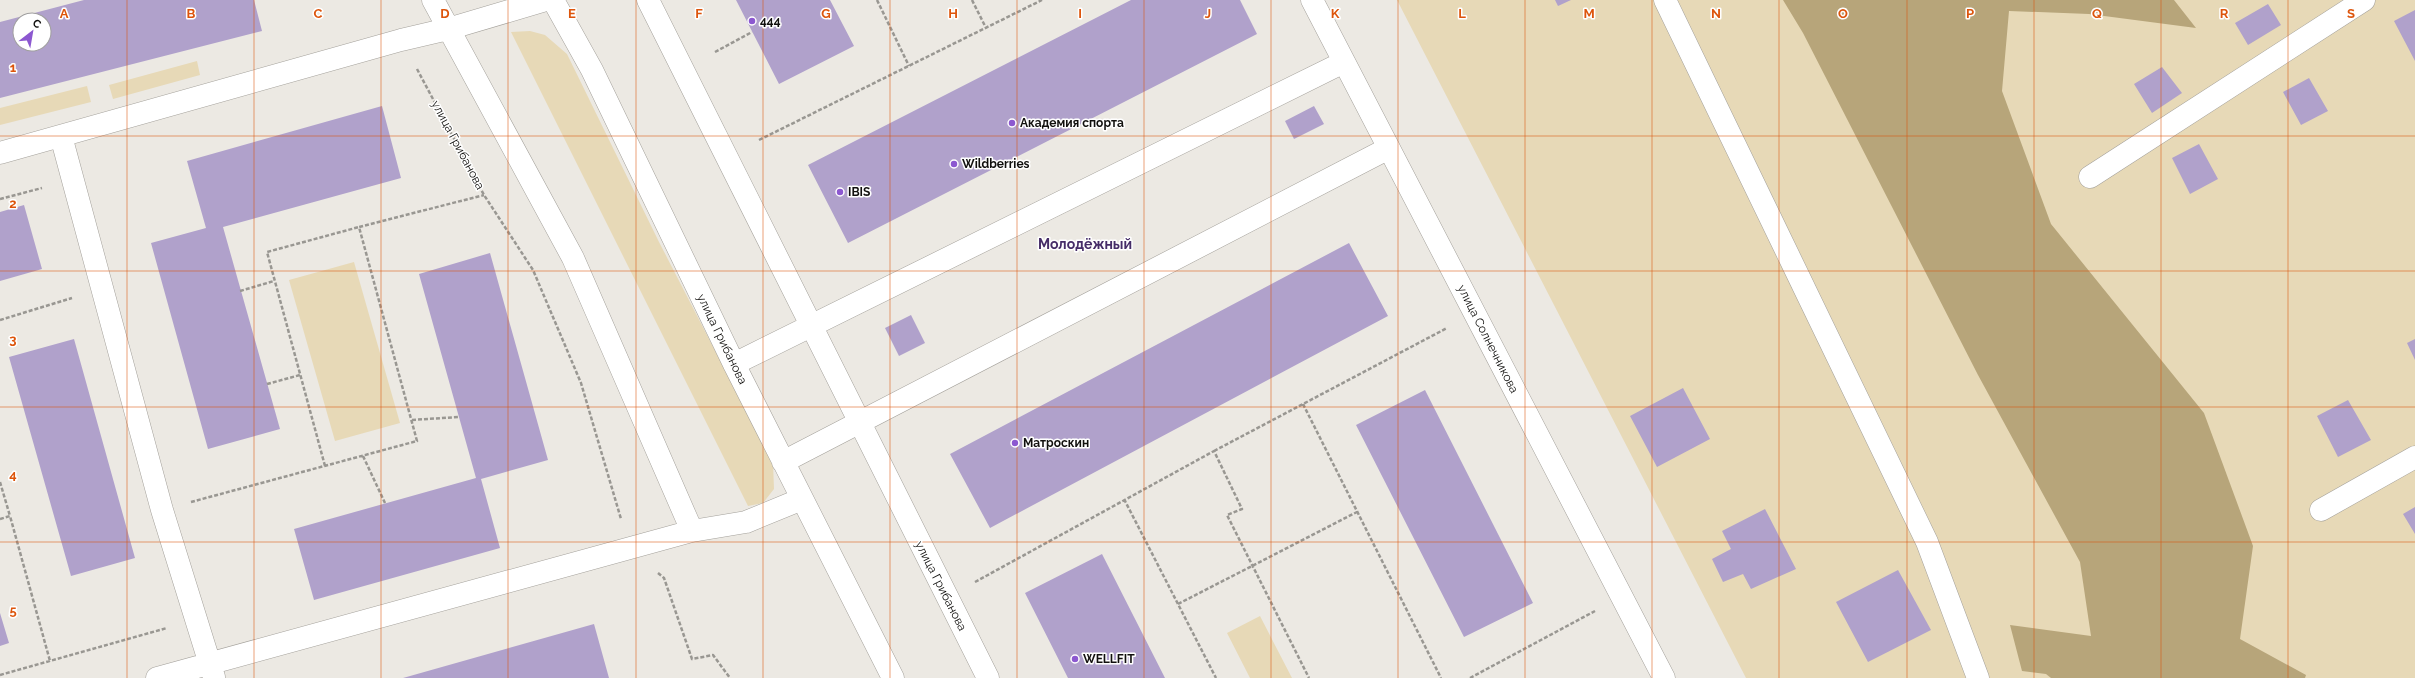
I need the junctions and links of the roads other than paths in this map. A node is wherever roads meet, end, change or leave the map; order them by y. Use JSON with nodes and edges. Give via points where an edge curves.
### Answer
{"nodes":[{"id":1,"x":433,"y":0,"type":"edge"},
{"id":2,"x":546,"y":0,"type":"edge"},
{"id":3,"x":553,"y":0,"type":"edge"},
{"id":4,"x":648,"y":0,"type":"edge"},
{"id":5,"x":1312,"y":0,"type":"edge"},
{"id":6,"x":1665,"y":0,"type":"edge"},
{"id":7,"x":2364,"y":0,"type":"edge"},
{"id":8,"x":448,"y":29,"type":"junction"},
{"id":9,"x":1344,"y":62,"type":"junction"},
{"id":10,"x":61,"y":136,"type":"junction"},
{"id":11,"x":1389,"y":148,"type":"junction"},
{"id":12,"x":0,"y":153,"type":"edge"},
{"id":13,"x":2090,"y":177,"type":"dead end"},
{"id":14,"x":810,"y":326,"type":"junction"},
{"id":15,"x":734,"y":364,"type":"junction"},
{"id":16,"x":858,"y":423,"type":"junction"},
{"id":17,"x":2415,"y":457,"type":"edge"},
{"id":18,"x":783,"y":462,"type":"junction"},
{"id":19,"x":802,"y":499,"type":"junction"},
{"id":20,"x":2321,"y":510,"type":"dead end"},
{"id":21,"x":692,"y":531,"type":"junction"},
{"id":22,"x":212,"y":671,"type":"edge"},
{"id":23,"x":157,"y":678,"type":"edge"},
{"id":24,"x":892,"y":678,"type":"edge"},
{"id":25,"x":988,"y":678,"type":"edge"},
{"id":26,"x":1664,"y":678,"type":"edge"},
{"id":27,"x":1978,"y":678,"type":"edge"}],
"edges":[{"from":1,"to":8,"type":"street"},
{"from":2,"to":8,"type":"street"},
{"from":3,"to":15,"type":"street","name":"улица Грибанова","via":[[592,70]]},
{"from":4,"to":14,"type":"street","name":"улица Грибанова"},
{"from":5,"to":9,"type":"street","name":"улица Солнечникова"},
{"from":6,"to":27,"type":"street","via":[[1927,542]]},
{"from":7,"to":13,"type":"street"},
{"from":8,"to":10,"type":"street"},
{"from":8,"to":21,"type":"street","via":[[573,258]]},
{"from":9,"to":11,"type":"street","name":"улица Солнечникова"},
{"from":9,"to":14,"type":"street"},
{"from":10,"to":12,"type":"street"},
{"from":10,"to":22,"type":"street","via":[[162,510]]},
{"from":11,"to":16,"type":"street"},
{"from":11,"to":26,"type":"street","name":"улица Солнечникова"},
{"from":14,"to":15,"type":"street"},
{"from":14,"to":16,"type":"street","name":"улица Грибанова"},
{"from":15,"to":18,"type":"street","name":"улица Грибанова"},
{"from":16,"to":18,"type":"street"},
{"from":16,"to":25,"type":"street","name":"улица Грибанова"},
{"from":17,"to":20,"type":"street"},
{"from":18,"to":19,"type":"street","name":"улица Грибанова"},
{"from":19,"to":21,"type":"street","via":[[746,522]]},
{"from":19,"to":24,"type":"street","name":"улица Грибанова"},
{"from":21,"to":22,"type":"street"},
{"from":22,"to":23,"type":"street"}]}
